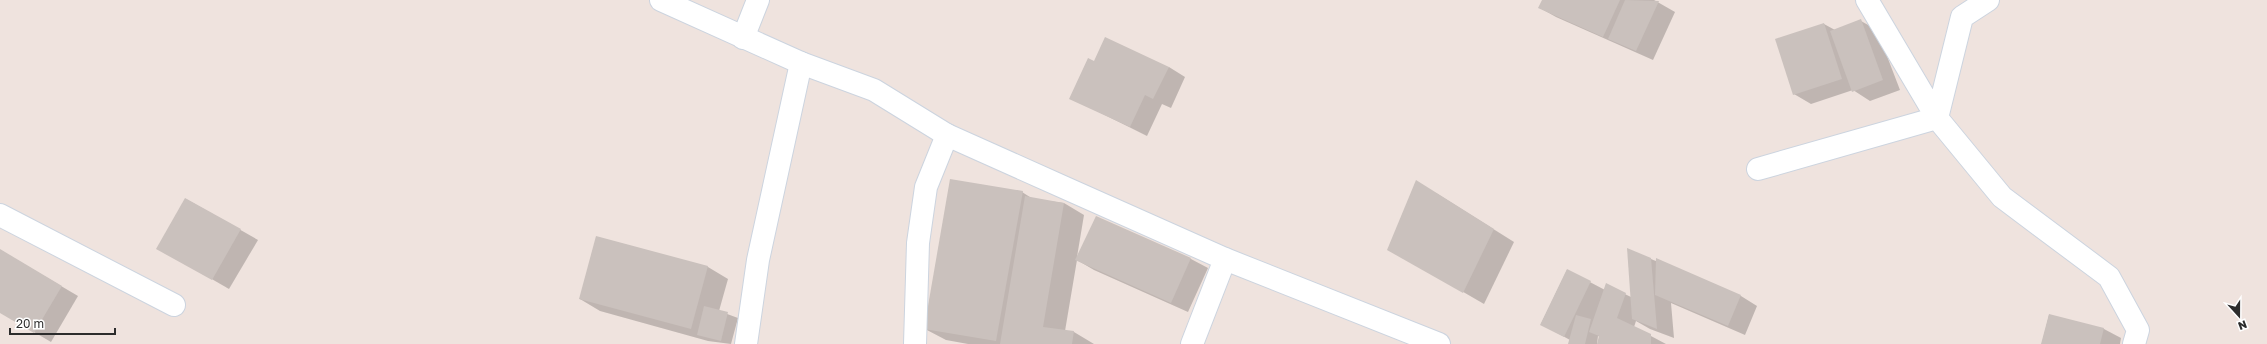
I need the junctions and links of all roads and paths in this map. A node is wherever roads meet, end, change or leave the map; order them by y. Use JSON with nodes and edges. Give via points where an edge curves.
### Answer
{"nodes":[{"id":1,"x":661,"y":0,"type":"edge"},
{"id":2,"x":758,"y":0,"type":"edge"},
{"id":3,"x":1867,"y":0,"type":"edge"},
{"id":4,"x":1988,"y":0,"type":"edge"},
{"id":5,"x":743,"y":38,"type":"junction"},
{"id":6,"x":801,"y":64,"type":"junction"},
{"id":7,"x":1937,"y":118,"type":"junction"},
{"id":8,"x":947,"y":135,"type":"junction"},
{"id":9,"x":1758,"y":169,"type":"dead end"},
{"id":10,"x":0,"y":215,"type":"edge"},
{"id":11,"x":1225,"y":259,"type":"junction"},
{"id":12,"x":174,"y":305,"type":"dead end"},
{"id":13,"x":746,"y":344,"type":"edge"},
{"id":14,"x":915,"y":344,"type":"edge"},
{"id":15,"x":1192,"y":344,"type":"edge"},
{"id":16,"x":1439,"y":344,"type":"edge"},
{"id":17,"x":2134,"y":344,"type":"edge"}],
"edges":[{"from":1,"to":5,"type":"street"},
{"from":2,"to":5,"type":"street"},
{"from":3,"to":7,"type":"street"},
{"from":4,"to":7,"type":"street","via":[[1962,17]]},
{"from":5,"to":6,"type":"street"},
{"from":6,"to":8,"type":"street","via":[[874,90]]},
{"from":6,"to":13,"type":"street","via":[[758,260]]},
{"from":7,"to":9,"type":"street"},
{"from":7,"to":17,"type":"street","via":[[2002,197],[2109,277],[2138,330]]},
{"from":8,"to":11,"type":"street"},
{"from":8,"to":14,"type":"street","via":[[926,187],[918,243]]},
{"from":10,"to":12,"type":"street"},
{"from":11,"to":15,"type":"street"},
{"from":11,"to":16,"type":"street"}]}
